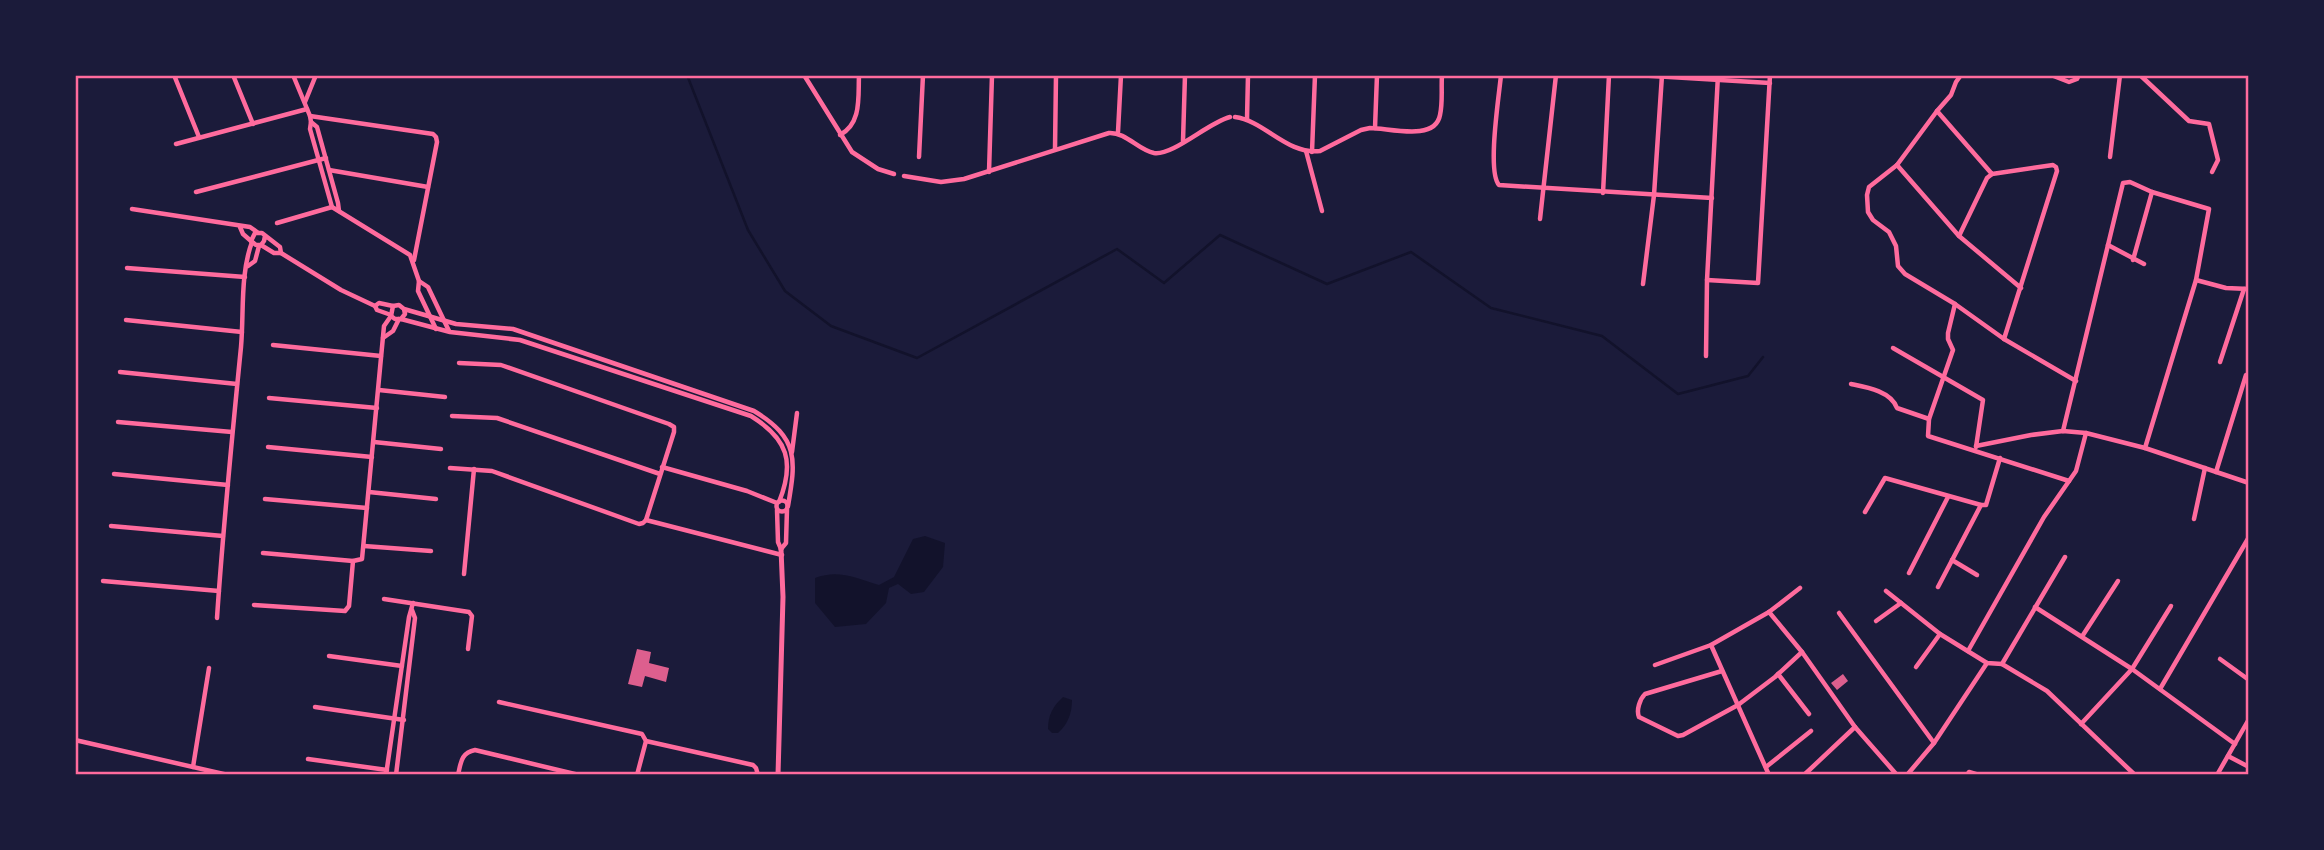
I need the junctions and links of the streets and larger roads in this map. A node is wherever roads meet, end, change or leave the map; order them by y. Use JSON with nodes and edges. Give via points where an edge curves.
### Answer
{"nodes":[{"id":1,"x":174,"y":75,"type":"edge"},
{"id":2,"x":233,"y":75,"type":"edge"},
{"id":3,"x":293,"y":75,"type":"edge"},
{"id":4,"x":316,"y":75,"type":"edge"},
{"id":5,"x":804,"y":75,"type":"edge"},
{"id":6,"x":859,"y":75,"type":"edge"},
{"id":7,"x":923,"y":75,"type":"edge"},
{"id":8,"x":992,"y":75,"type":"edge"},
{"id":9,"x":1056,"y":75,"type":"edge"},
{"id":10,"x":1121,"y":75,"type":"edge"},
{"id":11,"x":1185,"y":75,"type":"edge"},
{"id":12,"x":1248,"y":75,"type":"edge"},
{"id":13,"x":1315,"y":75,"type":"edge"},
{"id":14,"x":1377,"y":75,"type":"edge"},
{"id":15,"x":1442,"y":75,"type":"edge"},
{"id":16,"x":1501,"y":75,"type":"edge"},
{"id":17,"x":1556,"y":75,"type":"edge"},
{"id":18,"x":1609,"y":75,"type":"edge"},
{"id":19,"x":1636,"y":75,"type":"edge"},
{"id":20,"x":1770,"y":75,"type":"edge"},
{"id":21,"x":1961,"y":75,"type":"edge"},
{"id":22,"x":2052,"y":75,"type":"edge"},
{"id":23,"x":2079,"y":75,"type":"edge"},
{"id":24,"x":2120,"y":75,"type":"edge"},
{"id":25,"x":2140,"y":75,"type":"edge"},
{"id":26,"x":1662,"y":76,"type":"edge"},
{"id":27,"x":1718,"y":78,"type":"edge"},
{"id":28,"x":1770,"y":83,"type":"junction"},
{"id":29,"x":306,"y":106,"type":"junction"},
{"id":30,"x":1937,"y":111,"type":"junction"},
{"id":31,"x":310,"y":116,"type":"junction"},
{"id":32,"x":1247,"y":119,"type":"junction"},
{"id":33,"x":311,"y":122,"type":"junction"},
{"id":34,"x":253,"y":124,"type":"junction"},
{"id":35,"x":1375,"y":128,"type":"junction"},
{"id":36,"x":1118,"y":132,"type":"junction"},
{"id":37,"x":840,"y":135,"type":"junction"},
{"id":38,"x":200,"y":137,"type":"junction"},
{"id":39,"x":1183,"y":142,"type":"junction"},
{"id":40,"x":177,"y":144,"type":"dead end"},
{"id":41,"x":1055,"y":149,"type":"junction"},
{"id":42,"x":1309,"y":151,"type":"junction"},
{"id":43,"x":919,"y":157,"type":"dead end"},
{"id":44,"x":2110,"y":157,"type":"dead end"},
{"id":45,"x":326,"y":158,"type":"junction"},
{"id":46,"x":318,"y":161,"type":"junction"},
{"id":47,"x":1897,"y":165,"type":"junction"},
{"id":48,"x":329,"y":170,"type":"junction"},
{"id":49,"x":989,"y":172,"type":"junction"},
{"id":50,"x":2212,"y":172,"type":"dead end"},
{"id":51,"x":894,"y":174,"type":"dead end"},
{"id":52,"x":1992,"y":174,"type":"junction"},
{"id":53,"x":904,"y":176,"type":"dead end"},
{"id":54,"x":428,"y":187,"type":"junction"},
{"id":55,"x":1543,"y":188,"type":"junction"},
{"id":56,"x":196,"y":192,"type":"dead end"},
{"id":57,"x":2152,"y":192,"type":"junction"},
{"id":58,"x":1603,"y":193,"type":"junction"},
{"id":59,"x":1654,"y":195,"type":"junction"},
{"id":60,"x":1712,"y":198,"type":"junction"},
{"id":61,"x":332,"y":207,"type":"junction"},
{"id":62,"x":132,"y":209,"type":"dead end"},
{"id":63,"x":338,"y":211,"type":"junction"},
{"id":64,"x":1322,"y":211,"type":"dead end"},
{"id":65,"x":1540,"y":219,"type":"dead end"},
{"id":66,"x":277,"y":223,"type":"dead end"},
{"id":67,"x":240,"y":227,"type":"junction"},
{"id":68,"x":257,"y":232,"type":"junction"},
{"id":69,"x":265,"y":236,"type":"junction"},
{"id":70,"x":1959,"y":236,"type":"junction"},
{"id":71,"x":252,"y":242,"type":"junction"},
{"id":72,"x":2108,"y":245,"type":"junction"},
{"id":73,"x":260,"y":246,"type":"junction"},
{"id":74,"x":281,"y":253,"type":"junction"},
{"id":75,"x":2133,"y":260,"type":"junction"},
{"id":76,"x":414,"y":262,"type":"junction"},
{"id":77,"x":2144,"y":264,"type":"dead end"},
{"id":78,"x":248,"y":266,"type":"junction"},
{"id":79,"x":127,"y":268,"type":"dead end"},
{"id":80,"x":2249,"y":272,"type":"edge"},
{"id":81,"x":245,"y":277,"type":"junction"},
{"id":82,"x":1707,"y":280,"type":"junction"},
{"id":83,"x":2196,"y":280,"type":"junction"},
{"id":84,"x":419,"y":281,"type":"junction"},
{"id":85,"x":1643,"y":284,"type":"dead end"},
{"id":86,"x":2021,"y":288,"type":"junction"},
{"id":87,"x":2247,"y":289,"type":"edge"},
{"id":88,"x":1955,"y":304,"type":"junction"},
{"id":89,"x":374,"y":306,"type":"junction"},
{"id":90,"x":393,"y":306,"type":"junction"},
{"id":91,"x":404,"y":309,"type":"junction"},
{"id":92,"x":391,"y":315,"type":"junction"},
{"id":93,"x":430,"y":318,"type":"junction"},
{"id":94,"x":400,"y":319,"type":"junction"},
{"id":95,"x":126,"y":320,"type":"dead end"},
{"id":96,"x":445,"y":322,"type":"junction"},
{"id":97,"x":436,"y":330,"type":"junction"},
{"id":98,"x":242,"y":332,"type":"junction"},
{"id":99,"x":450,"y":332,"type":"junction"},
{"id":100,"x":382,"y":338,"type":"junction"},
{"id":101,"x":2004,"y":339,"type":"junction"},
{"id":102,"x":273,"y":345,"type":"dead end"},
{"id":103,"x":1893,"y":348,"type":"dead end"},
{"id":104,"x":382,"y":356,"type":"junction"},
{"id":105,"x":1706,"y":356,"type":"dead end"},
{"id":106,"x":2220,"y":362,"type":"dead end"},
{"id":107,"x":458,"y":363,"type":"dead end"},
{"id":108,"x":120,"y":372,"type":"dead end"},
{"id":109,"x":2246,"y":374,"type":"dead end"},
{"id":110,"x":1944,"y":378,"type":"junction"},
{"id":111,"x":2076,"y":381,"type":"junction"},
{"id":112,"x":237,"y":384,"type":"junction"},
{"id":113,"x":1851,"y":384,"type":"dead end"},
{"id":114,"x":379,"y":390,"type":"junction"},
{"id":115,"x":269,"y":397,"type":"dead end"},
{"id":116,"x":445,"y":397,"type":"dead end"},
{"id":117,"x":377,"y":408,"type":"junction"},
{"id":118,"x":797,"y":413,"type":"dead end"},
{"id":119,"x":452,"y":416,"type":"dead end"},
{"id":120,"x":1929,"y":419,"type":"junction"},
{"id":121,"x":118,"y":422,"type":"dead end"},
{"id":122,"x":2063,"y":431,"type":"junction"},
{"id":123,"x":232,"y":432,"type":"junction"},
{"id":124,"x":2086,"y":433,"type":"junction"},
{"id":125,"x":374,"y":442,"type":"junction"},
{"id":126,"x":268,"y":447,"type":"dead end"},
{"id":127,"x":2146,"y":448,"type":"junction"},
{"id":128,"x":441,"y":449,"type":"dead end"},
{"id":129,"x":1976,"y":449,"type":"junction"},
{"id":130,"x":792,"y":452,"type":"junction"},
{"id":131,"x":372,"y":457,"type":"junction"},
{"id":132,"x":2000,"y":458,"type":"junction"},
{"id":133,"x":662,"y":467,"type":"junction"},
{"id":134,"x":450,"y":468,"type":"dead end"},
{"id":135,"x":2205,"y":468,"type":"junction"},
{"id":136,"x":474,"y":469,"type":"junction"},
{"id":137,"x":2216,"y":472,"type":"junction"},
{"id":138,"x":114,"y":474,"type":"dead end"},
{"id":139,"x":660,"y":474,"type":"junction"},
{"id":140,"x":2069,"y":481,"type":"junction"},
{"id":141,"x":2249,"y":483,"type":"edge"},
{"id":142,"x":228,"y":485,"type":"junction"},
{"id":143,"x":369,"y":492,"type":"junction"},
{"id":144,"x":1948,"y":497,"type":"junction"},
{"id":145,"x":265,"y":499,"type":"dead end"},
{"id":146,"x":436,"y":499,"type":"dead end"},
{"id":147,"x":778,"y":505,"type":"junction"},
{"id":148,"x":1981,"y":505,"type":"junction"},
{"id":149,"x":367,"y":508,"type":"junction"},
{"id":150,"x":787,"y":508,"type":"junction"},
{"id":151,"x":1865,"y":512,"type":"dead end"},
{"id":152,"x":2194,"y":519,"type":"dead end"},
{"id":153,"x":646,"y":520,"type":"junction"},
{"id":154,"x":111,"y":526,"type":"dead end"},
{"id":155,"x":223,"y":536,"type":"junction"},
{"id":156,"x":2249,"y":537,"type":"edge"},
{"id":157,"x":364,"y":546,"type":"junction"},
{"id":158,"x":431,"y":551,"type":"dead end"},
{"id":159,"x":782,"y":552,"type":"junction"},
{"id":160,"x":263,"y":553,"type":"dead end"},
{"id":161,"x":2065,"y":557,"type":"dead end"},
{"id":162,"x":1952,"y":560,"type":"junction"},
{"id":163,"x":353,"y":561,"type":"junction"},
{"id":164,"x":1909,"y":573,"type":"dead end"},
{"id":165,"x":464,"y":574,"type":"dead end"},
{"id":166,"x":1977,"y":575,"type":"dead end"},
{"id":167,"x":103,"y":581,"type":"dead end"},
{"id":168,"x":2118,"y":581,"type":"dead end"},
{"id":169,"x":1938,"y":587,"type":"dead end"},
{"id":170,"x":1800,"y":588,"type":"dead end"},
{"id":171,"x":219,"y":591,"type":"junction"},
{"id":172,"x":1886,"y":591,"type":"dead end"},
{"id":173,"x":384,"y":599,"type":"dead end"},
{"id":174,"x":413,"y":603,"type":"junction"},
{"id":175,"x":1901,"y":603,"type":"junction"},
{"id":176,"x":254,"y":605,"type":"dead end"},
{"id":177,"x":2035,"y":607,"type":"junction"},
{"id":178,"x":2171,"y":607,"type":"dead end"},
{"id":179,"x":412,"y":610,"type":"junction"},
{"id":180,"x":1769,"y":612,"type":"junction"},
{"id":181,"x":1839,"y":613,"type":"dead end"},
{"id":182,"x":217,"y":618,"type":"dead end"},
{"id":183,"x":1876,"y":621,"type":"dead end"},
{"id":184,"x":1940,"y":634,"type":"junction"},
{"id":185,"x":2082,"y":635,"type":"junction"},
{"id":186,"x":1711,"y":645,"type":"junction"},
{"id":187,"x":468,"y":649,"type":"dead end"},
{"id":188,"x":1968,"y":651,"type":"junction"},
{"id":189,"x":1802,"y":652,"type":"junction"},
{"id":190,"x":329,"y":656,"type":"dead end"},
{"id":191,"x":2220,"y":659,"type":"dead end"},
{"id":192,"x":1987,"y":663,"type":"junction"},
{"id":193,"x":2003,"y":663,"type":"junction"},
{"id":194,"x":1655,"y":665,"type":"dead end"},
{"id":195,"x":402,"y":666,"type":"junction"},
{"id":196,"x":1916,"y":667,"type":"dead end"},
{"id":197,"x":209,"y":668,"type":"dead end"},
{"id":198,"x":2132,"y":669,"type":"junction"},
{"id":199,"x":1722,"y":671,"type":"junction"},
{"id":200,"x":1778,"y":674,"type":"junction"},
{"id":201,"x":2249,"y":680,"type":"edge"},
{"id":202,"x":2160,"y":689,"type":"junction"},
{"id":203,"x":499,"y":702,"type":"dead end"},
{"id":204,"x":1738,"y":705,"type":"junction"},
{"id":205,"x":315,"y":707,"type":"dead end"},
{"id":206,"x":1809,"y":714,"type":"dead end"},
{"id":207,"x":395,"y":718,"type":"junction"},
{"id":208,"x":2249,"y":719,"type":"edge"},
{"id":209,"x":404,"y":720,"type":"junction"},
{"id":210,"x":2081,"y":724,"type":"junction"},
{"id":211,"x":1855,"y":727,"type":"junction"},
{"id":212,"x":1811,"y":731,"type":"dead end"},
{"id":213,"x":75,"y":740,"type":"edge"},
{"id":214,"x":646,"y":741,"type":"junction"},
{"id":215,"x":1934,"y":743,"type":"junction"},
{"id":216,"x":2235,"y":744,"type":"junction"},
{"id":217,"x":2228,"y":756,"type":"junction"},
{"id":218,"x":308,"y":759,"type":"dead end"},
{"id":219,"x":193,"y":767,"type":"junction"},
{"id":220,"x":2249,"y":767,"type":"edge"},
{"id":221,"x":1766,"y":768,"type":"junction"},
{"id":222,"x":1969,"y":772,"type":"dead end"},
{"id":223,"x":386,"y":773,"type":"edge"},
{"id":224,"x":229,"y":775,"type":"edge"},
{"id":225,"x":396,"y":775,"type":"edge"},
{"id":226,"x":458,"y":775,"type":"edge"},
{"id":227,"x":579,"y":775,"type":"edge"},
{"id":228,"x":638,"y":775,"type":"edge"},
{"id":229,"x":758,"y":775,"type":"edge"},
{"id":230,"x":778,"y":775,"type":"edge"},
{"id":231,"x":1769,"y":775,"type":"edge"},
{"id":232,"x":1804,"y":775,"type":"edge"},
{"id":233,"x":1897,"y":775,"type":"edge"},
{"id":234,"x":1907,"y":775,"type":"edge"},
{"id":235,"x":1979,"y":775,"type":"edge"},
{"id":236,"x":2136,"y":775,"type":"edge"},
{"id":237,"x":2217,"y":775,"type":"edge"}],
"edges":[{"from":1,"to":38,"type":"street"},
{"from":2,"to":34,"type":"street"},
{"from":3,"to":29,"type":"street"},
{"from":4,"to":29,"type":"street"},
{"from":5,"to":37,"type":"street"},
{"from":6,"to":37,"type":"street","via":[[856,119]]},
{"from":7,"to":43,"type":"street"},
{"from":8,"to":49,"type":"street"},
{"from":9,"to":41,"type":"street"},
{"from":10,"to":36,"type":"street"},
{"from":11,"to":39,"type":"street"},
{"from":12,"to":32,"type":"street"},
{"from":13,"to":42,"type":"street"},
{"from":14,"to":35,"type":"street"},
{"from":15,"to":35,"type":"street","via":[[1438,121],[1424,131]]},
{"from":16,"to":55,"type":"street","via":[[1493,177],[1499,185]]},
{"from":17,"to":55,"type":"street"},
{"from":18,"to":58,"type":"street"},
{"from":19,"to":26,"type":"street"},
{"from":20,"to":28,"type":"street"},
{"from":21,"to":30,"type":"street"},
{"from":22,"to":23,"type":"street","via":[[2069,82]]},
{"from":24,"to":44,"type":"street"},
{"from":25,"to":50,"type":"street","via":[[2189,121],[2209,124],[2218,160]]},
{"from":26,"to":27,"type":"street"},
{"from":26,"to":59,"type":"street"},
{"from":27,"to":28,"type":"street"},
{"from":27,"to":60,"type":"street"},
{"from":28,"to":82,"type":"street","via":[[1758,284]]},
{"from":29,"to":31,"type":"street"},
{"from":29,"to":34,"type":"street"},
{"from":30,"to":47,"type":"street"},
{"from":30,"to":52,"type":"street"},
{"from":31,"to":33,"type":"street"},
{"from":31,"to":54,"type":"street","via":[[433,134],[437,142]]},
{"from":32,"to":39,"type":"street","via":[[1232,117]]},
{"from":32,"to":42,"type":"street"},
{"from":33,"to":45,"type":"street","via":[[317,127]]},
{"from":33,"to":46,"type":"street"},
{"from":34,"to":38,"type":"street"},
{"from":35,"to":42,"type":"street","via":[[1361,130],[1320,151]]},
{"from":36,"to":39,"type":"street","via":[[1153,153],[1167,152]]},
{"from":36,"to":41,"type":"street"},
{"from":37,"to":51,"type":"street","via":[[862,160]]},
{"from":38,"to":40,"type":"street"},
{"from":41,"to":49,"type":"street"},
{"from":42,"to":64,"type":"street"},
{"from":45,"to":46,"type":"street"},
{"from":45,"to":48,"type":"street"},
{"from":46,"to":56,"type":"street"},
{"from":46,"to":61,"type":"street"},
{"from":47,"to":70,"type":"street"},
{"from":47,"to":88,"type":"street","via":[[1869,187],[1866,204],[1873,220],[1889,232],[1898,266],[1905,274]]},
{"from":48,"to":54,"type":"street"},
{"from":48,"to":63,"type":"street"},
{"from":49,"to":53,"type":"street","via":[[941,182]]},
{"from":52,"to":70,"type":"street"},
{"from":52,"to":86,"type":"street","via":[[2056,167]]},
{"from":54,"to":76,"type":"street"},
{"from":55,"to":58,"type":"street"},
{"from":55,"to":65,"type":"street"},
{"from":57,"to":72,"type":"street","via":[[2123,183]]},
{"from":57,"to":75,"type":"street"},
{"from":57,"to":83,"type":"street","via":[[2209,209]]},
{"from":58,"to":59,"type":"street"},
{"from":59,"to":60,"type":"street"},
{"from":59,"to":85,"type":"street"},
{"from":60,"to":82,"type":"street"},
{"from":61,"to":63,"type":"street"},
{"from":61,"to":66,"type":"street"},
{"from":62,"to":67,"type":"street"},
{"from":63,"to":76,"type":"street","via":[[405,251]]},
{"from":67,"to":68,"type":"street"},
{"from":67,"to":71,"type":"street"},
{"from":68,"to":69,"type":"street"},
{"from":68,"to":71,"type":"street"},
{"from":69,"to":73,"type":"street"},
{"from":69,"to":74,"type":"street"},
{"from":70,"to":86,"type":"street"},
{"from":71,"to":73,"type":"street"},
{"from":71,"to":78,"type":"street"},
{"from":72,"to":75,"type":"street"},
{"from":72,"to":111,"type":"street"},
{"from":73,"to":74,"type":"street"},
{"from":73,"to":78,"type":"street"},
{"from":74,"to":89,"type":"street"},
{"from":75,"to":77,"type":"street"},
{"from":76,"to":84,"type":"street"},
{"from":78,"to":81,"type":"street"},
{"from":79,"to":81,"type":"street"},
{"from":80,"to":87,"type":"street"},
{"from":81,"to":98,"type":"street"},
{"from":82,"to":105,"type":"street"},
{"from":83,"to":87,"type":"street"},
{"from":83,"to":127,"type":"street"},
{"from":84,"to":93,"type":"street","via":[[418,291]]},
{"from":84,"to":96,"type":"street","via":[[428,287]]},
{"from":86,"to":101,"type":"street"},
{"from":87,"to":106,"type":"street"},
{"from":88,"to":101,"type":"street"},
{"from":88,"to":110,"type":"street","via":[[1948,333],[1953,350]]},
{"from":89,"to":90,"type":"street"},
{"from":89,"to":92,"type":"street"},
{"from":90,"to":91,"type":"street"},
{"from":90,"to":92,"type":"street"},
{"from":91,"to":93,"type":"street"},
{"from":91,"to":94,"type":"street"},
{"from":92,"to":94,"type":"street"},
{"from":92,"to":100,"type":"street"},
{"from":93,"to":96,"type":"street"},
{"from":93,"to":97,"type":"street"},
{"from":94,"to":97,"type":"street"},
{"from":94,"to":100,"type":"street"},
{"from":95,"to":98,"type":"street"},
{"from":96,"to":99,"type":"street"},
{"from":96,"to":130,"type":"street","via":[[513,329],[745,407],[772,424]]},
{"from":97,"to":99,"type":"street"},
{"from":98,"to":112,"type":"street"},
{"from":99,"to":147,"type":"street","via":[[520,340],[751,416],[776,437],[788,462]]},
{"from":100,"to":104,"type":"street"},
{"from":101,"to":111,"type":"street"},
{"from":102,"to":104,"type":"street"},
{"from":103,"to":110,"type":"street"},
{"from":104,"to":114,"type":"street"},
{"from":107,"to":133,"type":"street","via":[[501,365],[669,424],[674,432]]},
{"from":108,"to":112,"type":"street"},
{"from":109,"to":137,"type":"street"},
{"from":110,"to":120,"type":"street"},
{"from":110,"to":129,"type":"street","via":[[1983,400]]},
{"from":111,"to":122,"type":"street"},
{"from":112,"to":123,"type":"street"},
{"from":113,"to":120,"type":"street","via":[[1869,388],[1892,399],[1897,408]]},
{"from":114,"to":116,"type":"street"},
{"from":114,"to":117,"type":"street"},
{"from":115,"to":117,"type":"street"},
{"from":117,"to":125,"type":"street"},
{"from":118,"to":130,"type":"street"},
{"from":119,"to":139,"type":"street","via":[[497,418]]},
{"from":120,"to":129,"type":"street","via":[[1928,436]]},
{"from":121,"to":123,"type":"street"},
{"from":122,"to":124,"type":"street"},
{"from":122,"to":129,"type":"street"},
{"from":123,"to":142,"type":"street"},
{"from":124,"to":127,"type":"street"},
{"from":124,"to":140,"type":"street"},
{"from":125,"to":128,"type":"street"},
{"from":125,"to":131,"type":"street"},
{"from":126,"to":131,"type":"street"},
{"from":127,"to":135,"type":"street"},
{"from":129,"to":132,"type":"street"},
{"from":130,"to":150,"type":"street","via":[[794,471]]},
{"from":131,"to":143,"type":"street"},
{"from":132,"to":140,"type":"street"},
{"from":132,"to":148,"type":"street","via":[[1988,503]]},
{"from":133,"to":139,"type":"street"},
{"from":133,"to":147,"type":"street","via":[[747,491]]},
{"from":134,"to":136,"type":"street"},
{"from":135,"to":137,"type":"street"},
{"from":135,"to":152,"type":"street"},
{"from":136,"to":153,"type":"street","via":[[492,471],[639,524]]},
{"from":136,"to":165,"type":"street"},
{"from":137,"to":141,"type":"street"},
{"from":138,"to":142,"type":"street"},
{"from":139,"to":153,"type":"street"},
{"from":140,"to":188,"type":"street"},
{"from":142,"to":155,"type":"street"},
{"from":143,"to":146,"type":"street"},
{"from":143,"to":149,"type":"street"},
{"from":144,"to":148,"type":"street"},
{"from":144,"to":151,"type":"street","via":[[1885,478]]},
{"from":144,"to":164,"type":"street"},
{"from":145,"to":149,"type":"street"},
{"from":147,"to":150,"type":"street","via":[[785,502]]},
{"from":147,"to":150,"type":"street","via":[[782,512]]},
{"from":147,"to":159,"type":"street"},
{"from":148,"to":162,"type":"street"},
{"from":149,"to":157,"type":"street"},
{"from":150,"to":159,"type":"street"},
{"from":153,"to":159,"type":"street"},
{"from":154,"to":155,"type":"street"},
{"from":155,"to":171,"type":"street"},
{"from":156,"to":202,"type":"street"},
{"from":157,"to":158,"type":"street"},
{"from":157,"to":163,"type":"street","via":[[362,559]]},
{"from":159,"to":230,"type":"street"},
{"from":160,"to":163,"type":"street"},
{"from":161,"to":177,"type":"street"},
{"from":162,"to":166,"type":"street"},
{"from":162,"to":169,"type":"street"},
{"from":163,"to":176,"type":"street","via":[[345,611]]},
{"from":167,"to":171,"type":"street"},
{"from":168,"to":185,"type":"street"},
{"from":170,"to":180,"type":"street"},
{"from":171,"to":182,"type":"street"},
{"from":172,"to":175,"type":"street"},
{"from":173,"to":174,"type":"street"},
{"from":174,"to":179,"type":"street"},
{"from":174,"to":187,"type":"street","via":[[469,612]]},
{"from":175,"to":183,"type":"street"},
{"from":175,"to":184,"type":"street"},
{"from":177,"to":185,"type":"street"},
{"from":177,"to":193,"type":"street"},
{"from":178,"to":198,"type":"street"},
{"from":179,"to":195,"type":"street"},
{"from":179,"to":209,"type":"street","via":[[415,618]]},
{"from":180,"to":186,"type":"street"},
{"from":180,"to":189,"type":"street"},
{"from":181,"to":215,"type":"street"},
{"from":184,"to":188,"type":"street"},
{"from":184,"to":196,"type":"street"},
{"from":185,"to":198,"type":"street"},
{"from":186,"to":194,"type":"street"},
{"from":186,"to":199,"type":"street"},
{"from":188,"to":192,"type":"street"},
{"from":189,"to":200,"type":"street"},
{"from":189,"to":211,"type":"street"},
{"from":190,"to":195,"type":"street"},
{"from":191,"to":201,"type":"street"},
{"from":192,"to":193,"type":"street"},
{"from":192,"to":215,"type":"street"},
{"from":193,"to":210,"type":"street","via":[[2046,691]]},
{"from":195,"to":207,"type":"street"},
{"from":197,"to":219,"type":"street"},
{"from":198,"to":202,"type":"street"},
{"from":198,"to":210,"type":"street"},
{"from":199,"to":204,"type":"street"},
{"from":199,"to":204,"type":"street","via":[[1645,694],[1637,713],[1678,736]]},
{"from":200,"to":204,"type":"street"},
{"from":200,"to":206,"type":"street"},
{"from":202,"to":216,"type":"street"},
{"from":203,"to":214,"type":"street","via":[[642,734]]},
{"from":204,"to":221,"type":"street"},
{"from":205,"to":207,"type":"street"},
{"from":207,"to":209,"type":"street"},
{"from":207,"to":223,"type":"street"},
{"from":208,"to":216,"type":"street"},
{"from":209,"to":225,"type":"street"},
{"from":210,"to":236,"type":"street"},
{"from":211,"to":232,"type":"street"},
{"from":211,"to":233,"type":"street"},
{"from":212,"to":221,"type":"street"},
{"from":213,"to":219,"type":"street"},
{"from":214,"to":228,"type":"street"},
{"from":214,"to":229,"type":"street","via":[[753,765]]},
{"from":215,"to":234,"type":"street"},
{"from":216,"to":217,"type":"street"},
{"from":217,"to":220,"type":"street"},
{"from":217,"to":237,"type":"street"},
{"from":218,"to":223,"type":"street"},
{"from":219,"to":224,"type":"street"},
{"from":221,"to":231,"type":"street"},
{"from":222,"to":235,"type":"street"},
{"from":226,"to":227,"type":"street","via":[[462,756],[475,750]]}]}
